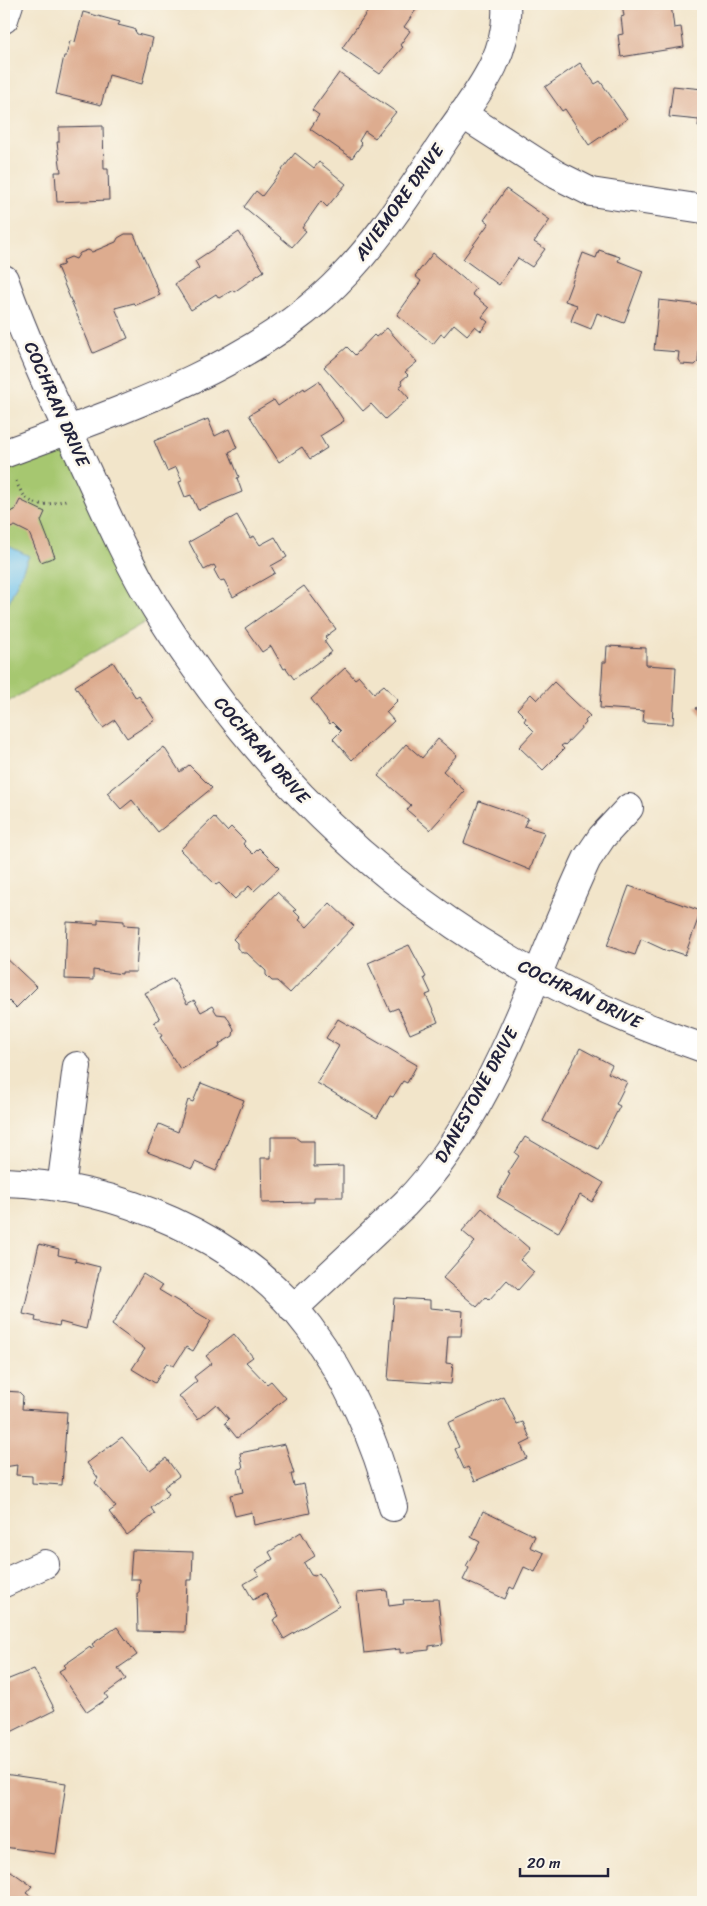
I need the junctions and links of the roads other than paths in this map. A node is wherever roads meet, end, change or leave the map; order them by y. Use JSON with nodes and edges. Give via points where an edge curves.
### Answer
{"nodes":[{"id":1,"x":9,"y":4,"type":"edge"},
{"id":2,"x":506,"y":4,"type":"edge"},
{"id":3,"x":4,"y":19,"type":"edge"},
{"id":4,"x":462,"y":114,"type":"junction"},
{"id":5,"x":703,"y":209,"type":"edge"},
{"id":6,"x":4,"y":280,"type":"edge"},
{"id":7,"x":68,"y":430,"type":"junction"},
{"id":8,"x":4,"y":454,"type":"edge"},
{"id":9,"x":629,"y":808,"type":"dead end"},
{"id":10,"x":538,"y":977,"type":"junction"},
{"id":11,"x":703,"y":1048,"type":"edge"},
{"id":12,"x":77,"y":1066,"type":"dead end"},
{"id":13,"x":4,"y":1182,"type":"edge"},
{"id":14,"x":61,"y":1188,"type":"junction"},
{"id":15,"x":293,"y":1309,"type":"junction"},
{"id":16,"x":393,"y":1507,"type":"dead end"},
{"id":17,"x":45,"y":1564,"type":"dead end"},
{"id":18,"x":4,"y":1583,"type":"edge"}],
"edges":[{"from":1,"to":3,"type":"street"},
{"from":2,"to":4,"type":"street","name":"AVIEMORE DRIVE","via":[[506,29],[497,60]]},
{"from":4,"to":5,"type":"street","via":[[557,175],[590,192]]},
{"from":4,"to":7,"type":"street","name":"AVIEMORE DRIVE","via":[[382,231],[340,279],[310,307],[227,362]]},
{"from":6,"to":7,"type":"street","name":"COCHRAN DRIVE"},
{"from":7,"to":8,"type":"street","name":"AVIEMORE DRIVE"},
{"from":7,"to":10,"type":"street","name":"COCHRAN DRIVE","via":[[114,531],[155,608],[212,693],[285,780],[346,840],[395,882]]},
{"from":9,"to":10,"type":"street","name":"DANESTONE DRIVE","via":[[590,853]]},
{"from":10,"to":11,"type":"street","name":"COCHRAN DRIVE","via":[[644,1026]]},
{"from":10,"to":15,"type":"street","name":"DANESTONE DRIVE","via":[[471,1112],[432,1172],[405,1204]]},
{"from":12,"to":14,"type":"street"},
{"from":13,"to":14,"type":"street"},
{"from":14,"to":15,"type":"street","via":[[121,1202],[184,1226],[257,1275]]},
{"from":15,"to":16,"type":"street","via":[[324,1349],[354,1401],[376,1450]]},
{"from":17,"to":18,"type":"street"}]}
